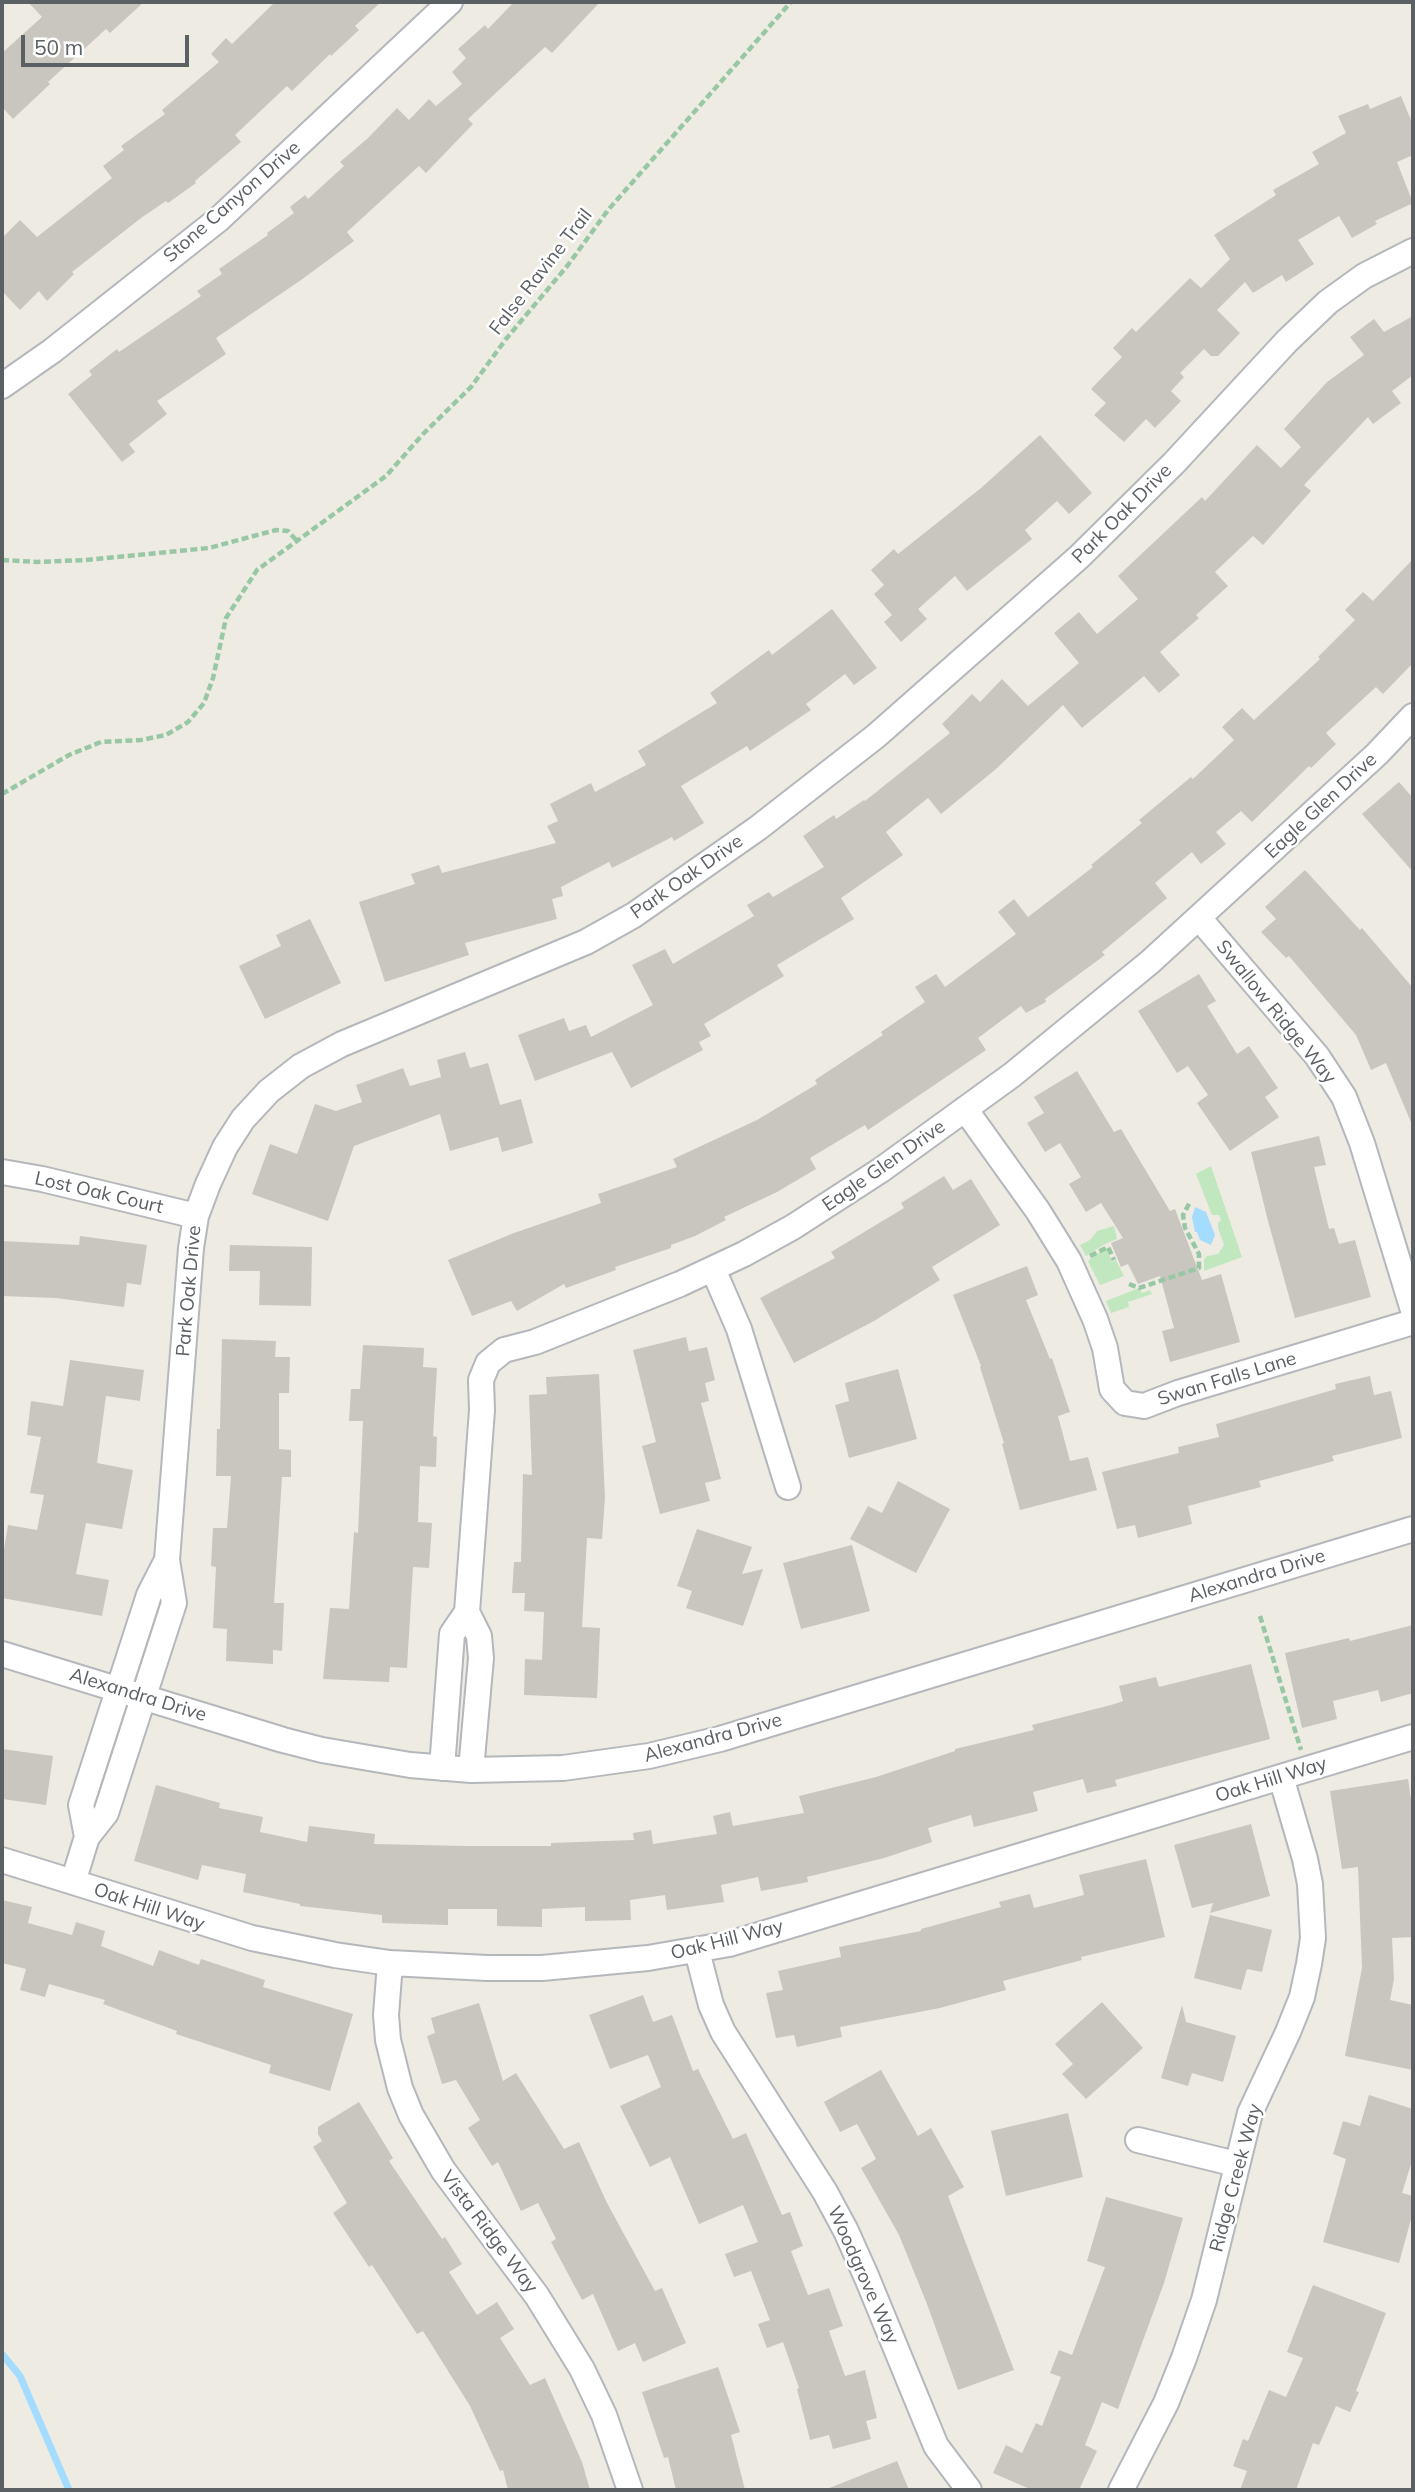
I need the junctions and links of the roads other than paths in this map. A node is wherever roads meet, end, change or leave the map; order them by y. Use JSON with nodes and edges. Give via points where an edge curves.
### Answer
{"nodes":[{"id":1,"x":450,"y":2,"type":"edge"},
{"id":2,"x":1413,"y":251,"type":"edge"},
{"id":3,"x":2,"y":386,"type":"edge"},
{"id":4,"x":1413,"y":716,"type":"edge"},
{"id":5,"x":1199,"y":918,"type":"junction"},
{"id":6,"x":965,"y":1109,"type":"junction"},
{"id":7,"x":2,"y":1172,"type":"edge"},
{"id":8,"x":196,"y":1216,"type":"junction"},
{"id":9,"x":713,"y":1269,"type":"junction"},
{"id":10,"x":1413,"y":1310,"type":"edge"},
{"id":11,"x":1413,"y":1322,"type":"edge"},
{"id":12,"x":788,"y":1488,"type":"dead end"},
{"id":13,"x":1413,"y":1529,"type":"edge"},
{"id":14,"x":167,"y":1560,"type":"junction"},
{"id":15,"x":467,"y":1612,"type":"junction"},
{"id":16,"x":139,"y":1627,"type":"junction"},
{"id":17,"x":164,"y":1635,"type":"junction"},
{"id":18,"x":2,"y":1654,"type":"edge"},
{"id":19,"x":447,"y":1688,"type":"junction"},
{"id":20,"x":119,"y":1689,"type":"junction"},
{"id":21,"x":478,"y":1690,"type":"junction"},
{"id":22,"x":144,"y":1697,"type":"junction"},
{"id":23,"x":1413,"y":1737,"type":"edge"},
{"id":24,"x":94,"y":1764,"type":"junction"},
{"id":25,"x":442,"y":1768,"type":"junction"},
{"id":26,"x":471,"y":1770,"type":"junction"},
{"id":27,"x":120,"y":1772,"type":"junction"},
{"id":28,"x":1281,"y":1777,"type":"junction"},
{"id":29,"x":87,"y":1837,"type":"junction"},
{"id":30,"x":2,"y":1860,"type":"edge"},
{"id":31,"x":73,"y":1882,"type":"junction"},
{"id":32,"x":697,"y":1951,"type":"junction"},
{"id":33,"x":390,"y":1963,"type":"junction"},
{"id":34,"x":1138,"y":2140,"type":"dead end"},
{"id":35,"x":1236,"y":2164,"type":"junction"},
{"id":36,"x":631,"y":2490,"type":"edge"},
{"id":37,"x":969,"y":2490,"type":"edge"},
{"id":38,"x":1121,"y":2490,"type":"edge"}],
"edges":[{"from":1,"to":3,"type":"street","name":"Stone Canyon Drive","via":[[219,219]]},
{"from":2,"to":8,"type":"street","name":"Park Oak Drive","via":[[1364,276],[1328,302],[1079,557],[876,736],[758,828],[634,915],[586,942],[342,1044],[301,1066],[269,1091],[225,1147]]},
{"from":4,"to":5,"type":"street","name":"Eagle Glen Drive"},
{"from":5,"to":6,"type":"street","name":"Eagle Glen Drive","via":[[1082,1019]]},
{"from":5,"to":10,"type":"street","name":"Swallow Ridge Way","via":[[1317,1056],[1344,1097]]},
{"from":6,"to":9,"type":"street","name":"Eagle Glen Drive","via":[[804,1220]]},
{"from":6,"to":11,"type":"street","name":"Swan Falls Lane","via":[[1069,1261],[1105,1348],[1112,1389],[1125,1404],[1143,1406]]},
{"from":7,"to":8,"type":"street","name":"Lost Oak Court"},
{"from":8,"to":14,"type":"street","name":"Park Oak Drive"},
{"from":9,"to":12,"type":"street","via":[[739,1329]]},
{"from":9,"to":15,"type":"street","name":"Eagle Glen Drive","via":[[536,1342],[504,1350],[488,1363],[481,1380]]},
{"from":13,"to":26,"type":"street","name":"Alexandra Drive","via":[[709,1742],[599,1764]]},
{"from":14,"to":16,"type":"street","name":"Park Oak Drive"},
{"from":14,"to":17,"type":"street","name":"Park Oak Drive","via":[[174,1603]]},
{"from":15,"to":19,"type":"street","name":"Eagle Glen Drive","via":[[452,1634]]},
{"from":15,"to":21,"type":"street","name":"Eagle Glen Drive","via":[[479,1636]]},
{"from":16,"to":17,"type":"street"},
{"from":16,"to":20,"type":"street","name":"Park Oak Drive"},
{"from":17,"to":22,"type":"street","name":"Park Oak Drive"},
{"from":18,"to":20,"type":"street","name":"Alexandra Drive"},
{"from":19,"to":21,"type":"street"},
{"from":19,"to":25,"type":"street","name":"Eagle Glen Drive"},
{"from":20,"to":22,"type":"street","name":"Alexandra Drive"},
{"from":20,"to":24,"type":"street","name":"Oak Hill Way"},
{"from":21,"to":26,"type":"street","name":"Eagle Glen Drive"},
{"from":22,"to":25,"type":"street","name":"Alexandra Drive","via":[[322,1750]]},
{"from":22,"to":27,"type":"street","name":"Oak Hill Way"},
{"from":23,"to":28,"type":"street","name":"Oak Hill Way"},
{"from":24,"to":27,"type":"street"},
{"from":24,"to":29,"type":"street","name":"Oak Hill Way","via":[[81,1805]]},
{"from":25,"to":26,"type":"street","name":"Alexandra Drive"},
{"from":27,"to":29,"type":"street","name":"Oak Hill Way","via":[[106,1813]]},
{"from":28,"to":32,"type":"street","name":"Oak Hill Way"},
{"from":28,"to":35,"type":"street","name":"Ridge Creek Way","via":[[1305,1859],[1313,1938],[1302,1997],[1250,2113]]},
{"from":29,"to":31,"type":"street","name":"Oak Hill Way"},
{"from":30,"to":31,"type":"street"},
{"from":31,"to":33,"type":"street","name":"Oak Hill Way","via":[[252,1938]]},
{"from":32,"to":33,"type":"street","name":"Oak Hill Way","via":[[542,1968]]},
{"from":32,"to":37,"type":"street","name":"Woodgrove Way","via":[[723,2032],[846,2231],[936,2446]]},
{"from":33,"to":36,"type":"street","name":"Vista Ridge Way","via":[[388,2040],[411,2115],[443,2170],[537,2296],[575,2357],[604,2415]]},
{"from":34,"to":35,"type":"street"},
{"from":35,"to":38,"type":"street","name":"Ridge Creek Way","via":[[1204,2300],[1184,2358]]}]}
